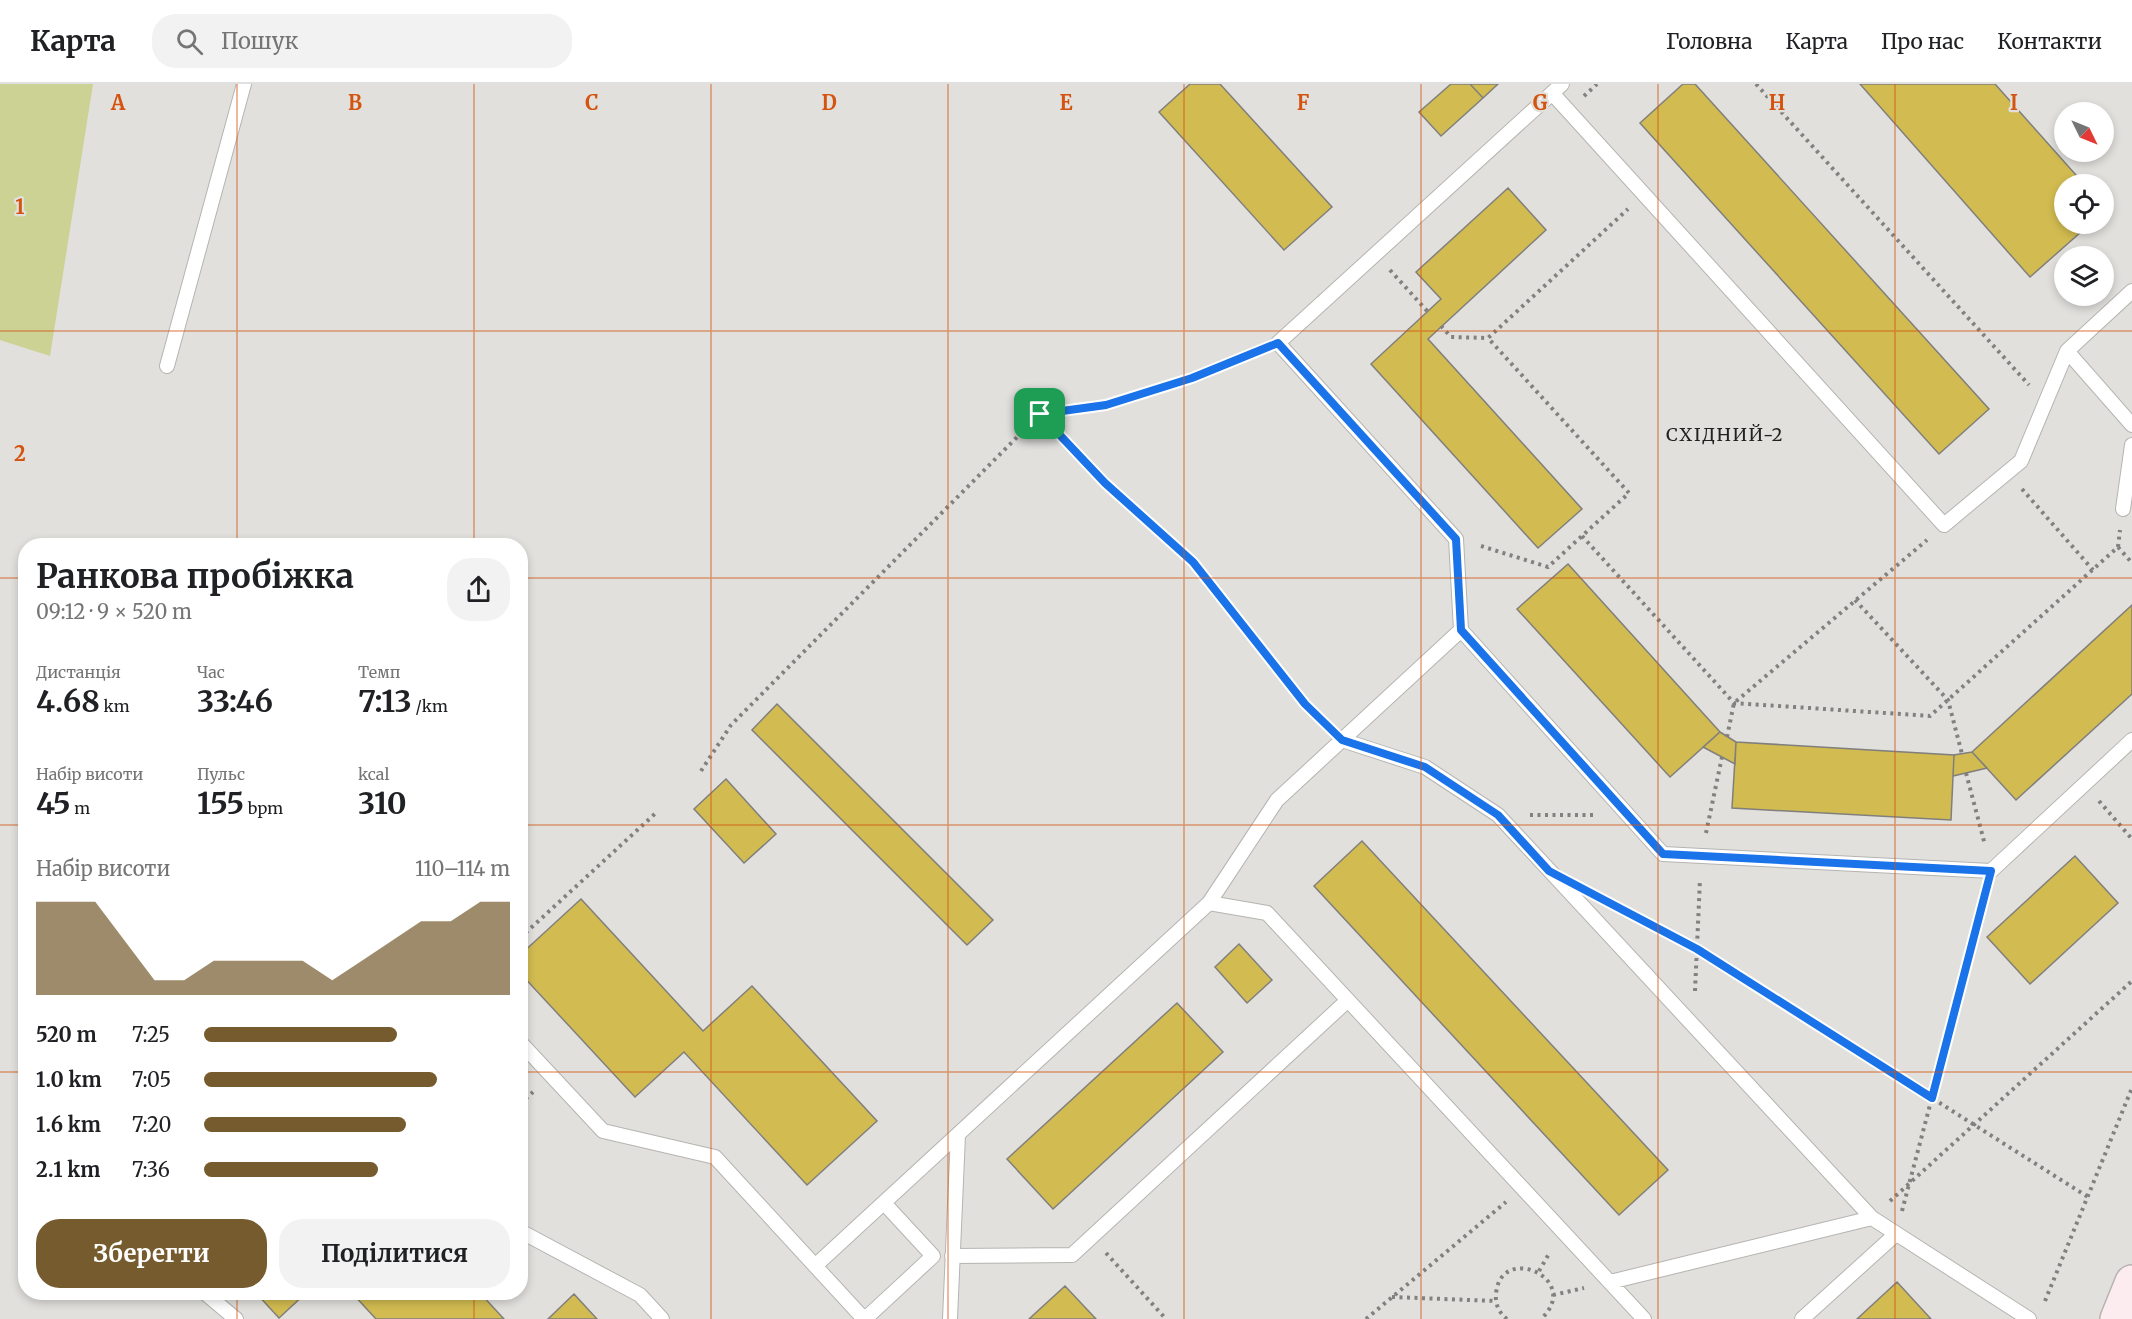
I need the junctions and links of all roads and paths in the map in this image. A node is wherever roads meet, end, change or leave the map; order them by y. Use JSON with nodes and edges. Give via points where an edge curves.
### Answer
{"nodes":[{"id":1,"x":244,"y":84,"type":"edge"},
{"id":2,"x":1756,"y":84,"type":"edge"},
{"id":3,"x":1557,"y":88,"type":"edge"},
{"id":4,"x":1644,"y":195,"type":"junction"},
{"id":5,"x":1376,"y":254,"type":"junction"},
{"id":6,"x":2132,"y":291,"type":"edge"},
{"id":7,"x":1428,"y":312,"type":"dead end"},
{"id":8,"x":1441,"y":326,"type":"dead end"},
{"id":9,"x":1488,"y":338,"type":"junction"},
{"id":10,"x":1278,"y":343,"type":"junction"},
{"id":11,"x":2067,"y":351,"type":"junction"},
{"id":12,"x":167,"y":366,"type":"dead end"},
{"id":13,"x":2045,"y":403,"type":"junction"},
{"id":14,"x":1040,"y":414,"type":"junction"},
{"id":15,"x":2132,"y":425,"type":"edge"},
{"id":16,"x":2132,"y":445,"type":"edge"},
{"id":17,"x":2007,"y":473,"type":"junction"},
{"id":18,"x":2123,"y":509,"type":"dead end"},
{"id":19,"x":1944,"y":525,"type":"junction"},
{"id":20,"x":1582,"y":536,"type":"junction"},
{"id":21,"x":1456,"y":539,"type":"junction"},
{"id":22,"x":2132,"y":563,"type":"edge"},
{"id":23,"x":2093,"y":570,"type":"junction"},
{"id":24,"x":1855,"y":600,"type":"junction"},
{"id":25,"x":1461,"y":630,"type":"junction"},
{"id":26,"x":1948,"y":700,"type":"junction"},
{"id":27,"x":1734,"y":703,"type":"junction"},
{"id":28,"x":1727,"y":736,"type":"dead end"},
{"id":29,"x":1342,"y":740,"type":"junction"},
{"id":30,"x":2132,"y":740,"type":"edge"},
{"id":31,"x":1962,"y":754,"type":"dead end"},
{"id":32,"x":1722,"y":757,"type":"dead end"},
{"id":33,"x":701,"y":771,"type":"dead end"},
{"id":34,"x":1966,"y":773,"type":"dead end"},
{"id":35,"x":2085,"y":784,"type":"junction"},
{"id":36,"x":658,"y":810,"type":"dead end"},
{"id":37,"x":1498,"y":815,"type":"junction"},
{"id":38,"x":1628,"y":815,"type":"junction"},
{"id":39,"x":2132,"y":839,"type":"edge"},
{"id":40,"x":1701,"y":856,"type":"junction"},
{"id":41,"x":1991,"y":871,"type":"junction"},
{"id":42,"x":1209,"y":903,"type":"junction"},
{"id":43,"x":1612,"y":904,"type":"dead end"},
{"id":44,"x":528,"y":931,"type":"edge"},
{"id":45,"x":1697,"y":949,"type":"junction"},
{"id":46,"x":2132,"y":981,"type":"edge"},
{"id":47,"x":1348,"y":1000,"type":"junction"},
{"id":48,"x":1694,"y":1026,"type":"junction"},
{"id":49,"x":528,"y":1051,"type":"edge"},
{"id":50,"x":2132,"y":1088,"type":"edge"},
{"id":51,"x":1932,"y":1098,"type":"junction"},
{"id":52,"x":1974,"y":1124,"type":"junction"},
{"id":53,"x":958,"y":1135,"type":"junction"},
{"id":54,"x":1909,"y":1184,"type":"junction"},
{"id":55,"x":1523,"y":1188,"type":"junction"},
{"id":56,"x":2088,"y":1197,"type":"junction"},
{"id":57,"x":884,"y":1203,"type":"junction"},
{"id":58,"x":1872,"y":1218,"type":"junction"},
{"id":59,"x":1896,"y":1234,"type":"junction"},
{"id":60,"x":528,"y":1235,"type":"edge"},
{"id":61,"x":1091,"y":1238,"type":"junction"},
{"id":62,"x":952,"y":1256,"type":"junction"},
{"id":63,"x":815,"y":1266,"type":"junction"},
{"id":64,"x":1610,"y":1282,"type":"junction"},
{"id":65,"x":2132,"y":1282,"type":"edge"},
{"id":66,"x":1392,"y":1297,"type":"junction"},
{"id":67,"x":213,"y":1300,"type":"edge"},
{"id":68,"x":1496,"y":1301,"type":"junction"},
{"id":69,"x":2042,"y":1309,"type":"dead end"},
{"id":70,"x":236,"y":1319,"type":"edge"},
{"id":71,"x":662,"y":1319,"type":"edge"},
{"id":72,"x":865,"y":1319,"type":"edge"},
{"id":73,"x":950,"y":1319,"type":"edge"},
{"id":74,"x":1166,"y":1319,"type":"edge"},
{"id":75,"x":1366,"y":1319,"type":"edge"},
{"id":76,"x":1507,"y":1319,"type":"edge"},
{"id":77,"x":1541,"y":1319,"type":"edge"},
{"id":78,"x":1644,"y":1319,"type":"edge"},
{"id":79,"x":1802,"y":1319,"type":"edge"},
{"id":80,"x":2029,"y":1319,"type":"edge"},
{"id":81,"x":2117,"y":1319,"type":"edge"}],
"edges":[{"from":1,"to":12,"type":"lane"},
{"from":2,"to":13,"type":"path"},
{"from":3,"to":4,"type":"lane"},
{"from":3,"to":5,"type":"lane"},
{"from":4,"to":9,"type":"path"},
{"from":4,"to":19,"type":"lane"},
{"from":5,"to":7,"type":"path"},
{"from":5,"to":10,"type":"lane"},
{"from":6,"to":11,"type":"lane"},
{"from":8,"to":9,"type":"path","via":[[1451,337]]},
{"from":9,"to":20,"type":"path","via":[[1629,493]]},
{"from":10,"to":14,"type":"path","via":[[1192,378],[1106,405]]},
{"from":10,"to":21,"type":"lane"},
{"from":11,"to":13,"type":"lane"},
{"from":11,"to":15,"type":"lane"},
{"from":13,"to":17,"type":"lane","via":[[2021,461]]},
{"from":14,"to":29,"type":"path","via":[[1105,483],[1193,562],[1305,704]]},
{"from":14,"to":33,"type":"path","via":[[731,725]]},
{"from":16,"to":18,"type":"lane"},
{"from":17,"to":19,"type":"lane"},
{"from":17,"to":23,"type":"path"},
{"from":19,"to":24,"type":"path"},
{"from":20,"to":21,"type":"path","via":[[1548,567]]},
{"from":20,"to":27,"type":"path"},
{"from":21,"to":25,"type":"lane"},
{"from":22,"to":23,"type":"path","via":[[2118,547]]},
{"from":23,"to":26,"type":"path"},
{"from":24,"to":26,"type":"path"},
{"from":24,"to":27,"type":"path"},
{"from":25,"to":29,"type":"lane"},
{"from":25,"to":38,"type":"lane"},
{"from":26,"to":27,"type":"path","via":[[1930,716]]},
{"from":26,"to":31,"type":"path"},
{"from":27,"to":28,"type":"path"},
{"from":29,"to":37,"type":"lane","via":[[1425,767]]},
{"from":29,"to":42,"type":"lane","via":[[1277,800]]},
{"from":30,"to":35,"type":"lane"},
{"from":32,"to":40,"type":"path"},
{"from":34,"to":41,"type":"path"},
{"from":35,"to":39,"type":"path"},
{"from":35,"to":41,"type":"lane"},
{"from":36,"to":44,"type":"path"},
{"from":37,"to":38,"type":"path"},
{"from":37,"to":48,"type":"lane"},
{"from":38,"to":40,"type":"lane","via":[[1663,854]]},
{"from":40,"to":41,"type":"lane"},
{"from":40,"to":45,"type":"path"},
{"from":41,"to":51,"type":"path"},
{"from":42,"to":47,"type":"lane","via":[[1267,913]]},
{"from":42,"to":53,"type":"lane"},
{"from":43,"to":45,"type":"path"},
{"from":45,"to":48,"type":"path"},
{"from":45,"to":51,"type":"path"},
{"from":46,"to":52,"type":"path"},
{"from":47,"to":55,"type":"lane"},
{"from":47,"to":61,"type":"lane"},
{"from":48,"to":58,"type":"lane"},
{"from":49,"to":63,"type":"lane","via":[[603,1131],[715,1158]]},
{"from":50,"to":56,"type":"path"},
{"from":51,"to":52,"type":"path"},
{"from":51,"to":54,"type":"path"},
{"from":52,"to":54,"type":"path"},
{"from":52,"to":56,"type":"path"},
{"from":53,"to":57,"type":"lane"},
{"from":53,"to":62,"type":"lane"},
{"from":54,"to":58,"type":"path"},
{"from":54,"to":59,"type":"path"},
{"from":55,"to":64,"type":"lane"},
{"from":55,"to":66,"type":"path"},
{"from":56,"to":69,"type":"path"},
{"from":57,"to":63,"type":"lane"},
{"from":57,"to":72,"type":"lane","via":[[933,1256]]},
{"from":58,"to":59,"type":"lane"},
{"from":58,"to":64,"type":"lane"},
{"from":59,"to":79,"type":"lane"},
{"from":59,"to":80,"type":"lane"},
{"from":60,"to":71,"type":"lane","via":[[640,1295]]},
{"from":61,"to":62,"type":"lane","via":[[1072,1255]]},
{"from":61,"to":74,"type":"path"},
{"from":62,"to":73,"type":"lane"},
{"from":63,"to":72,"type":"lane"},
{"from":64,"to":78,"type":"lane"},
{"from":65,"to":81,"type":"street"},
{"from":66,"to":68,"type":"path"},
{"from":66,"to":75,"type":"path"},
{"from":67,"to":70,"type":"lane"},
{"from":68,"to":76,"type":"path"},
{"from":68,"to":77,"type":"path","via":[[1499,1283],[1512,1270],[1530,1268],[1546,1278],[1553,1295],[1547,1314]]}]}
